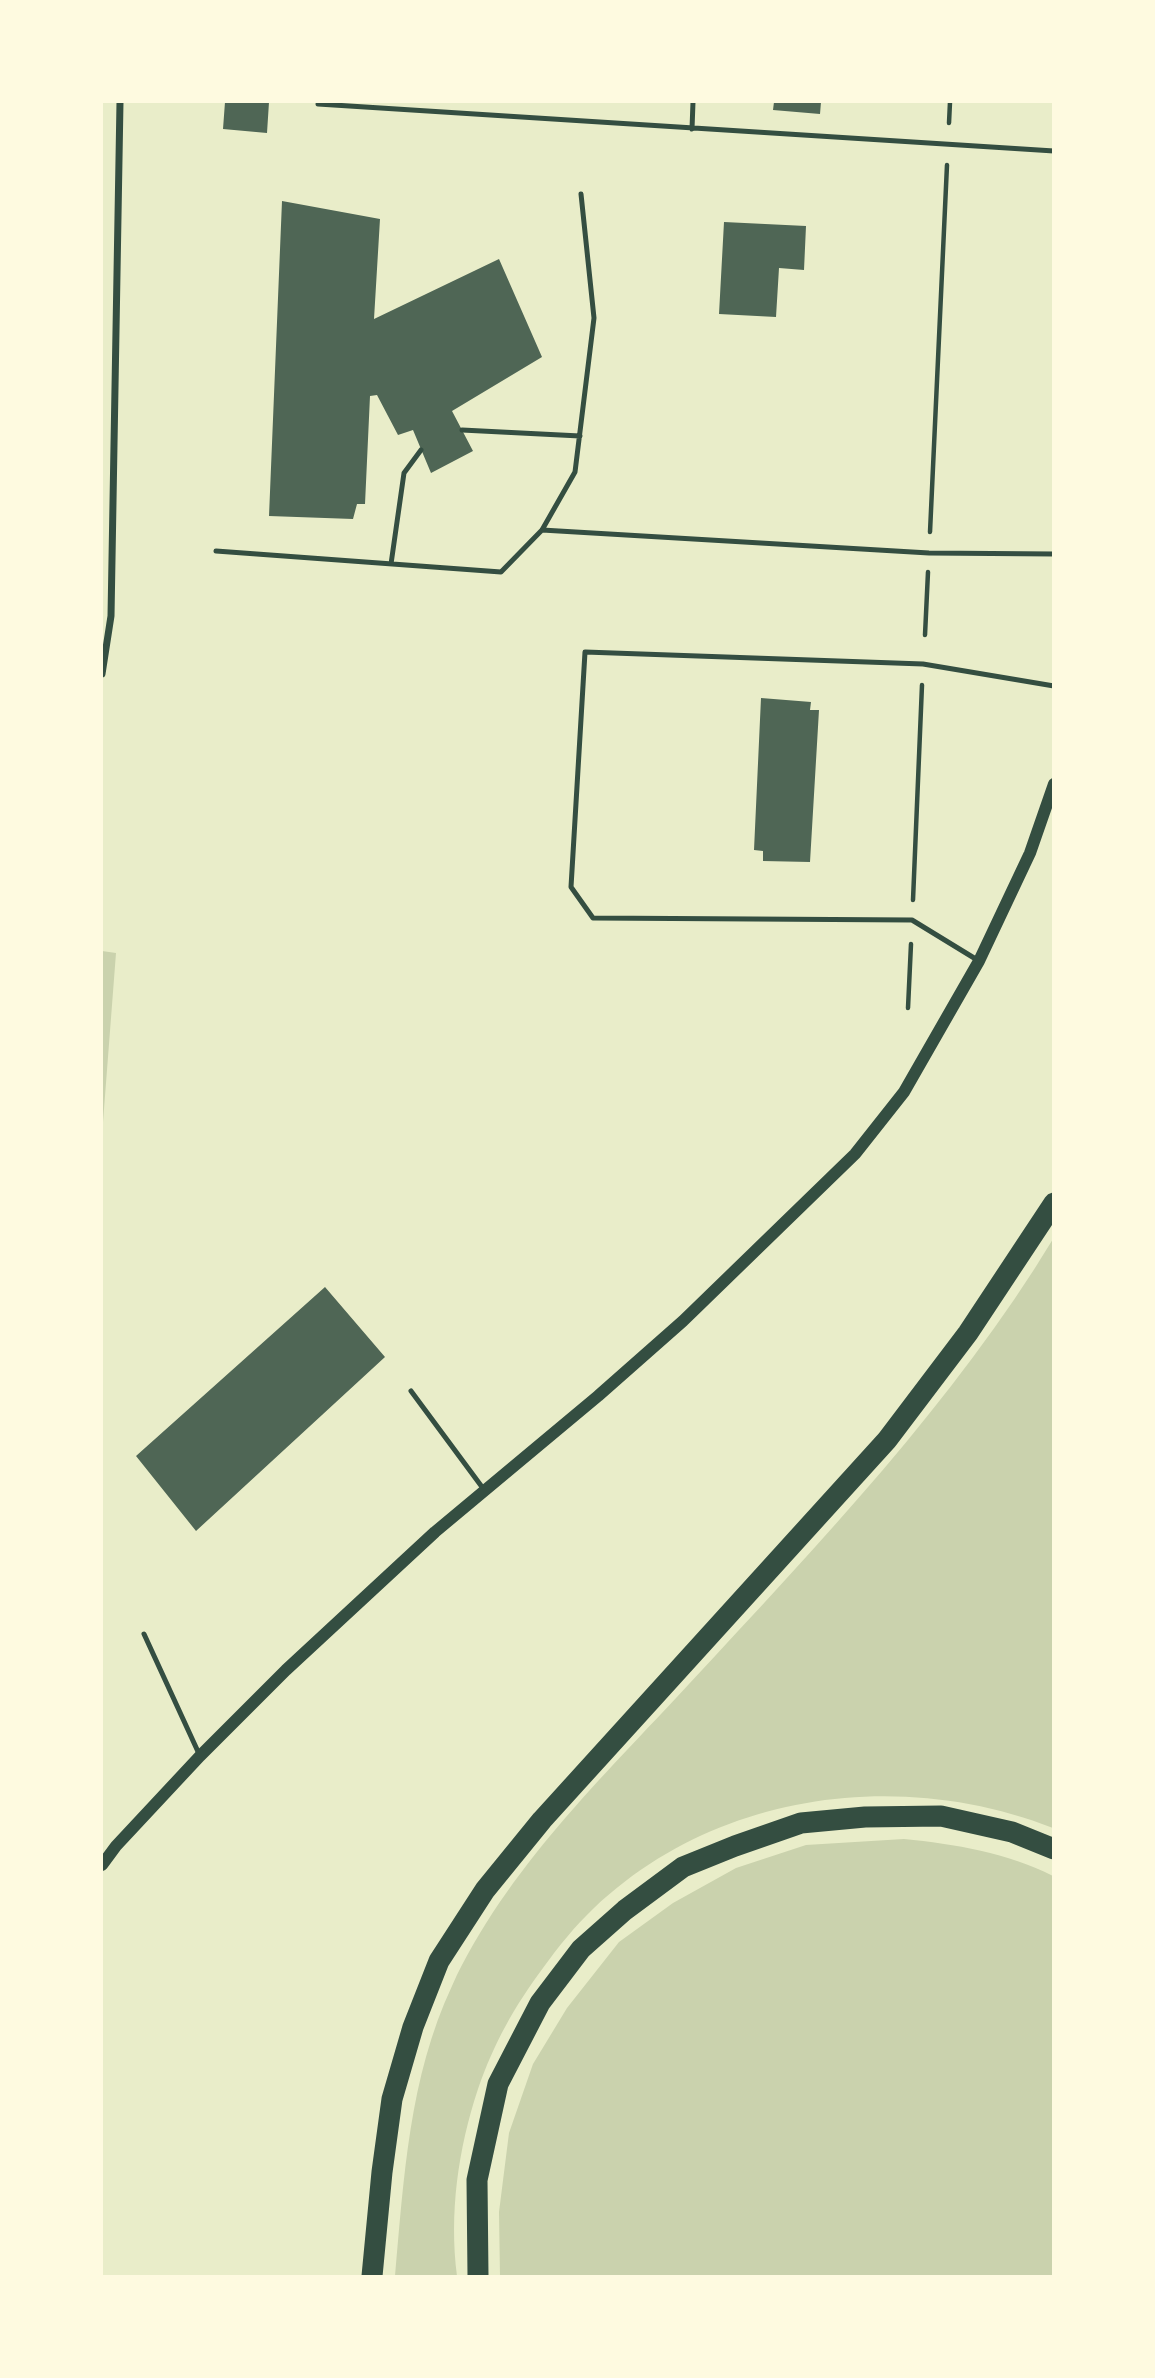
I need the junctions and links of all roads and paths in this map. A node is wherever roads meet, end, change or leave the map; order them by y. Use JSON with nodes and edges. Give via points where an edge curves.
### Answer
{"nodes":[{"id":1,"x":120,"y":102,"type":"edge"},
{"id":2,"x":693,"y":102,"type":"edge"},
{"id":3,"x":950,"y":102,"type":"edge"},
{"id":4,"x":318,"y":104,"type":"dead end"},
{"id":5,"x":948,"y":123,"type":"dead end"},
{"id":6,"x":692,"y":129,"type":"junction"},
{"id":7,"x":1054,"y":151,"type":"edge"},
{"id":8,"x":947,"y":165,"type":"dead end"},
{"id":9,"x":581,"y":194,"type":"dead end"},
{"id":10,"x":462,"y":430,"type":"dead end"},
{"id":11,"x":580,"y":436,"type":"junction"},
{"id":12,"x":421,"y":450,"type":"dead end"},
{"id":13,"x":930,"y":523,"type":"dead end"},
{"id":14,"x":542,"y":530,"type":"junction"},
{"id":15,"x":216,"y":551,"type":"dead end"},
{"id":16,"x":1054,"y":554,"type":"edge"},
{"id":17,"x":391,"y":564,"type":"junction"},
{"id":18,"x":928,"y":574,"type":"dead end"},
{"id":19,"x":925,"y":635,"type":"dead end"},
{"id":20,"x":102,"y":674,"type":"edge"},
{"id":21,"x":922,"y":684,"type":"dead end"},
{"id":22,"x":1054,"y":686,"type":"edge"},
{"id":23,"x":1054,"y":784,"type":"edge"},
{"id":24,"x":912,"y":920,"type":"junction"},
{"id":25,"x":979,"y":961,"type":"junction"},
{"id":26,"x":908,"y":1008,"type":"dead end"},
{"id":27,"x":1054,"y":1203,"type":"edge"},
{"id":28,"x":411,"y":1391,"type":"dead end"},
{"id":29,"x":485,"y":1490,"type":"junction"},
{"id":30,"x":144,"y":1634,"type":"dead end"},
{"id":31,"x":200,"y":1756,"type":"junction"},
{"id":32,"x":1054,"y":1849,"type":"edge"},
{"id":33,"x":102,"y":1865,"type":"edge"},
{"id":34,"x":372,"y":2277,"type":"edge"},
{"id":35,"x":478,"y":2277,"type":"edge"}],
"edges":[{"from":1,"to":20,"type":"street","via":[[111,616]]},
{"from":2,"to":6,"type":"lane"},
{"from":3,"to":5,"type":"path"},
{"from":4,"to":6,"type":"lane"},
{"from":6,"to":7,"type":"lane"},
{"from":8,"to":13,"type":"path"},
{"from":9,"to":11,"type":"lane","via":[[594,318]]},
{"from":10,"to":11,"type":"lane"},
{"from":11,"to":14,"type":"lane","via":[[575,472]]},
{"from":12,"to":17,"type":"lane","via":[[404,472]]},
{"from":14,"to":16,"type":"lane","via":[[929,553]]},
{"from":14,"to":17,"type":"lane","via":[[501,572]]},
{"from":15,"to":17,"type":"lane"},
{"from":18,"to":19,"type":"path"},
{"from":21,"to":24,"type":"path"},
{"from":22,"to":24,"type":"lane","via":[[923,664],[585,652],[571,887],[593,918]]},
{"from":23,"to":25,"type":"street","via":[[1030,853]]},
{"from":24,"to":25,"type":"lane"},
{"from":24,"to":26,"type":"path"},
{"from":25,"to":29,"type":"street","via":[[904,1091],[855,1154],[683,1321]]},
{"from":27,"to":34,"type":"highway","via":[[968,1333],[887,1440],[542,1820],[485,1890],[439,1961],[392,2099]]},
{"from":28,"to":29,"type":"lane"},
{"from":29,"to":31,"type":"street","via":[[286,1670]]},
{"from":30,"to":31,"type":"lane"},
{"from":31,"to":33,"type":"street"},
{"from":32,"to":35,"type":"highway","via":[[1012,1832],[941,1816],[801,1824],[683,1867],[634,1903],[581,1949],[540,2003],[498,2084],[477,2180]]}]}
